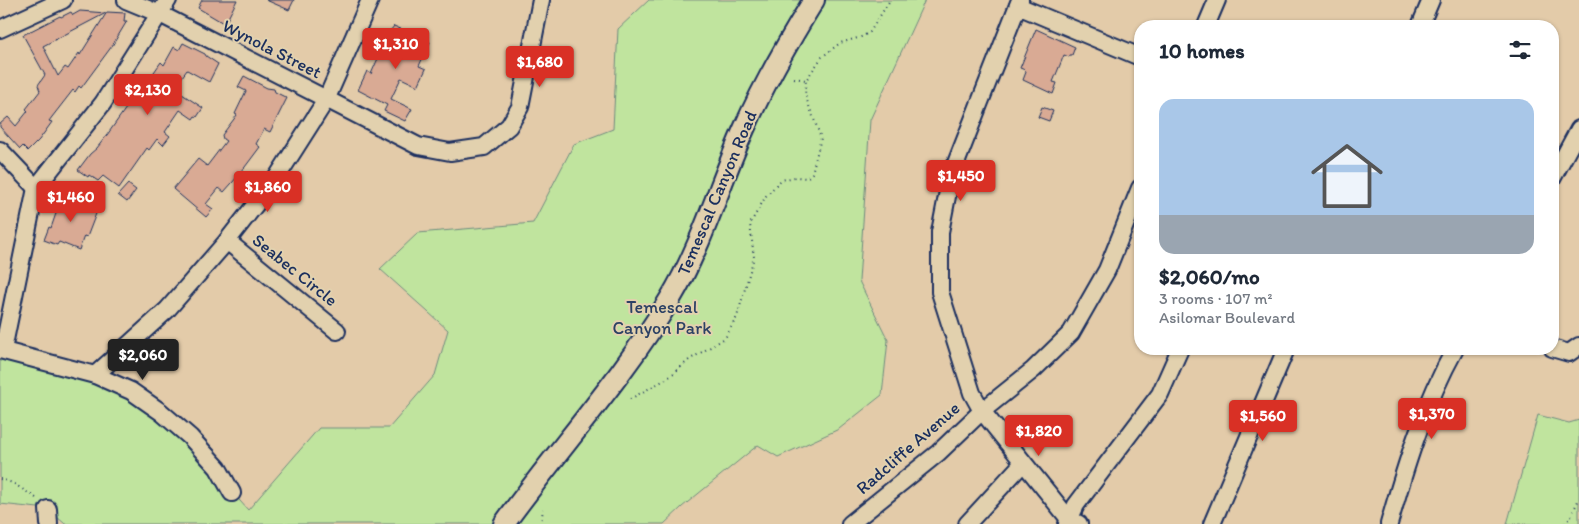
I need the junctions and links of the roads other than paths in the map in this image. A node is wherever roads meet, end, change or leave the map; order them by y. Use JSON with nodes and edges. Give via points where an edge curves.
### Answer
{"nodes":[{"id":1,"x":63,"y":0,"type":"edge"},
{"id":2,"x":126,"y":0,"type":"edge"},
{"id":3,"x":370,"y":0,"type":"edge"},
{"id":4,"x":541,"y":0,"type":"edge"},
{"id":5,"x":814,"y":0,"type":"edge"},
{"id":6,"x":1217,"y":0,"type":"edge"},
{"id":7,"x":1431,"y":0,"type":"edge"},
{"id":8,"x":1019,"y":3,"type":"edge"},
{"id":9,"x":164,"y":7,"type":"edge"},
{"id":10,"x":1209,"y":20,"type":"edge"},
{"id":11,"x":1423,"y":20,"type":"edge"},
{"id":12,"x":0,"y":29,"type":"edge"},
{"id":13,"x":1134,"y":54,"type":"edge"},
{"id":14,"x":326,"y":100,"type":"junction"},
{"id":15,"x":1579,"y":129,"type":"edge"},
{"id":16,"x":0,"y":150,"type":"edge"},
{"id":17,"x":1559,"y":166,"type":"edge"},
{"id":18,"x":36,"y":188,"type":"junction"},
{"id":19,"x":1134,"y":203,"type":"edge"},
{"id":20,"x":227,"y":240,"type":"junction"},
{"id":21,"x":337,"y":331,"type":"dead end"},
{"id":22,"x":1579,"y":346,"type":"edge"},
{"id":23,"x":1,"y":350,"type":"edge"},
{"id":24,"x":1559,"y":350,"type":"edge"},
{"id":25,"x":1177,"y":355,"type":"edge"},
{"id":26,"x":1283,"y":355,"type":"edge"},
{"id":27,"x":1452,"y":355,"type":"edge"},
{"id":28,"x":95,"y":375,"type":"junction"},
{"id":29,"x":982,"y":411,"type":"junction"},
{"id":30,"x":1023,"y":463,"type":"junction"},
{"id":31,"x":232,"y":493,"type":"dead end"},
{"id":32,"x":1072,"y":522,"type":"edge"},
{"id":33,"x":504,"y":524,"type":"edge"},
{"id":34,"x":850,"y":524,"type":"edge"},
{"id":35,"x":967,"y":524,"type":"edge"},
{"id":36,"x":1212,"y":524,"type":"edge"},
{"id":37,"x":1389,"y":524,"type":"edge"}],
"edges":[{"from":1,"to":12,"type":"street"},
{"from":2,"to":9,"type":"street","name":"Wynola Street"},
{"from":3,"to":14,"type":"street"},
{"from":4,"to":14,"type":"street","name":"Wynola Street","via":[[520,108],[509,126],[484,147],[450,152],[418,146]]},
{"from":5,"to":33,"type":"main road","name":"Temescal Canyon Road","via":[[765,84],[698,244],[671,298],[593,411]]},
{"from":6,"to":10,"type":"street"},
{"from":7,"to":11,"type":"street"},
{"from":8,"to":13,"type":"street"},
{"from":8,"to":29,"type":"street","name":"Radcliffe Avenue","via":[[951,176],[940,232],[940,292],[972,393]]},
{"from":9,"to":14,"type":"street","name":"Wynola Street"},
{"from":9,"to":18,"type":"street","via":[[103,103]]},
{"from":14,"to":20,"type":"street","via":[[277,176]]},
{"from":15,"to":17,"type":"street"},
{"from":16,"to":18,"type":"street"},
{"from":18,"to":23,"type":"street"},
{"from":19,"to":29,"type":"street","via":[[1107,270],[1071,333],[1033,370]]},
{"from":20,"to":21,"type":"street","name":"Seabec Circle"},
{"from":20,"to":28,"type":"street","via":[[167,310]]},
{"from":22,"to":24,"type":"street","via":[[1569,353]]},
{"from":23,"to":28,"type":"street"},
{"from":25,"to":32,"type":"street","via":[[1160,394],[1076,504]]},
{"from":26,"to":36,"type":"street"},
{"from":27,"to":37,"type":"street","via":[[1403,472]]},
{"from":28,"to":31,"type":"street","via":[[130,391],[161,412],[218,468]]},
{"from":29,"to":30,"type":"street"},
{"from":29,"to":34,"type":"street","name":"Radcliffe Avenue","via":[[938,453]]},
{"from":30,"to":32,"type":"street"},
{"from":30,"to":35,"type":"street"}]}
